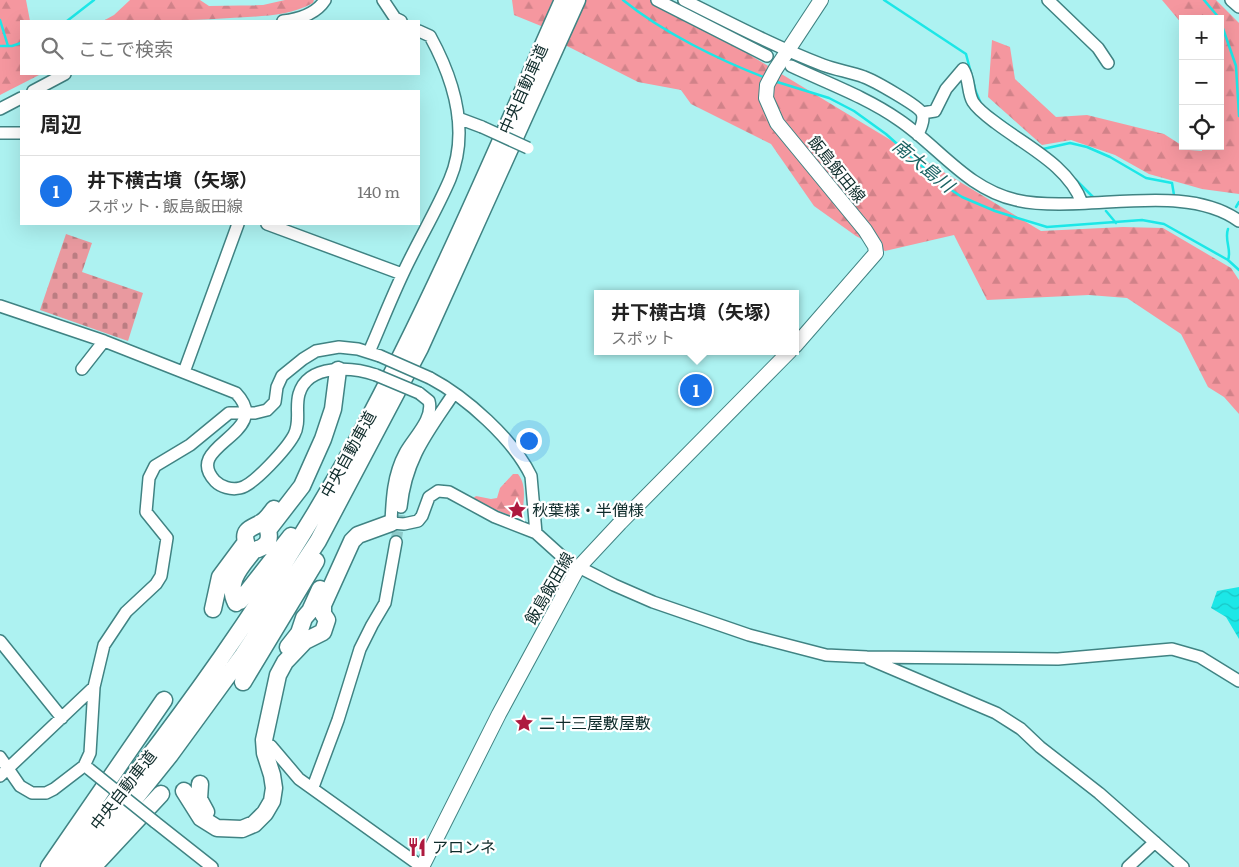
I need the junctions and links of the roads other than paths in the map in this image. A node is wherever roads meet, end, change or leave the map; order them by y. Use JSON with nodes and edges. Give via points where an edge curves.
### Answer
{"nodes":[{"id":1,"x":325,"y":0,"type":"edge"},
{"id":2,"x":384,"y":0,"type":"edge"},
{"id":3,"x":563,"y":0,"type":"edge"},
{"id":4,"x":577,"y":0,"type":"edge"},
{"id":5,"x":657,"y":0,"type":"edge"},
{"id":6,"x":684,"y":0,"type":"edge"},
{"id":7,"x":821,"y":0,"type":"edge"},
{"id":8,"x":1048,"y":0,"type":"edge"},
{"id":9,"x":1231,"y":0,"type":"edge"},
{"id":10,"x":1239,"y":7,"type":"edge"},
{"id":11,"x":288,"y":20,"type":"edge"},
{"id":12,"x":399,"y":20,"type":"edge"},
{"id":13,"x":560,"y":21,"type":"junction"},
{"id":14,"x":420,"y":31,"type":"edge"},
{"id":15,"x":787,"y":49,"type":"junction"},
{"id":16,"x":767,"y":56,"type":"dead end"},
{"id":17,"x":1108,"y":63,"type":"dead end"},
{"id":18,"x":791,"y":66,"type":"dead end"},
{"id":19,"x":63,"y":75,"type":"edge"},
{"id":20,"x":35,"y":90,"type":"edge"},
{"id":21,"x":20,"y":99,"type":"edge"},
{"id":22,"x":0,"y":109,"type":"edge"},
{"id":23,"x":922,"y":113,"type":"junction"},
{"id":24,"x":458,"y":118,"type":"junction"},
{"id":25,"x":0,"y":133,"type":"edge"},
{"id":26,"x":20,"y":133,"type":"edge"},
{"id":27,"x":918,"y":135,"type":"junction"},
{"id":28,"x":528,"y":148,"type":"dead end"},
{"id":29,"x":1082,"y":203,"type":"junction"},
{"id":30,"x":1239,"y":221,"type":"edge"},
{"id":31,"x":238,"y":225,"type":"edge"},
{"id":32,"x":270,"y":225,"type":"edge"},
{"id":33,"x":402,"y":274,"type":"junction"},
{"id":34,"x":0,"y":306,"type":"edge"},
{"id":35,"x":104,"y":341,"type":"junction"},
{"id":36,"x":799,"y":341,"type":"edge"},
{"id":37,"x":374,"y":354,"type":"junction"},
{"id":38,"x":786,"y":355,"type":"edge"},
{"id":39,"x":82,"y":370,"type":"dead end"},
{"id":40,"x":338,"y":370,"type":"junction"},
{"id":41,"x":184,"y":372,"type":"junction"},
{"id":42,"x":454,"y":392,"type":"junction"},
{"id":43,"x":246,"y":413,"type":"junction"},
{"id":44,"x":377,"y":432,"type":"junction"},
{"id":45,"x":360,"y":434,"type":"junction"},
{"id":46,"x":311,"y":466,"type":"junction"},
{"id":47,"x":401,"y":507,"type":"tunnel mouth"},
{"id":48,"x":391,"y":523,"type":"junction"},
{"id":49,"x":536,"y":533,"type":"junction"},
{"id":50,"x":396,"y":542,"type":"tunnel mouth"},
{"id":51,"x":578,"y":568,"type":"junction"},
{"id":52,"x":214,"y":609,"type":"dead end"},
{"id":53,"x":0,"y":641,"type":"edge"},
{"id":54,"x":867,"y":657,"type":"junction"},
{"id":55,"x":1239,"y":681,"type":"edge"},
{"id":56,"x":244,"y":682,"type":"dead end"},
{"id":57,"x":94,"y":686,"type":"junction"},
{"id":58,"x":164,"y":700,"type":"dead end"},
{"id":59,"x":62,"y":718,"type":"junction"},
{"id":60,"x":271,"y":746,"type":"dead end"},
{"id":61,"x":0,"y":757,"type":"edge"},
{"id":62,"x":86,"y":768,"type":"junction"},
{"id":63,"x":4,"y":772,"type":"edge"},
{"id":64,"x":200,"y":784,"type":"dead end"},
{"id":65,"x":312,"y":787,"type":"junction"},
{"id":66,"x":184,"y":791,"type":"dead end"},
{"id":67,"x":161,"y":794,"type":"dead end"},
{"id":68,"x":1155,"y":842,"type":"junction"},
{"id":69,"x":49,"y":867,"type":"edge"},
{"id":70,"x":62,"y":867,"type":"edge"},
{"id":71,"x":80,"y":867,"type":"edge"},
{"id":72,"x":93,"y":867,"type":"edge"},
{"id":73,"x":212,"y":867,"type":"edge"},
{"id":74,"x":422,"y":867,"type":"edge"},
{"id":75,"x":1128,"y":867,"type":"edge"},
{"id":76,"x":1182,"y":867,"type":"edge"}],
"edges":[{"from":1,"to":11,"type":"street","via":[[310,15]]},
{"from":2,"to":12,"type":"street"},
{"from":3,"to":13,"type":"highway","name":"中央自動車道"},
{"from":4,"to":13,"type":"highway","name":"中央自動車道"},
{"from":5,"to":16,"type":"street"},
{"from":6,"to":15,"type":"street"},
{"from":7,"to":15,"type":"main road","name":"飯島飯田線"},
{"from":8,"to":17,"type":"street","via":[[1098,48]]},
{"from":9,"to":10,"type":"street"},
{"from":13,"to":44,"type":"highway","name":"中央自動車道","via":[[453,276]]},
{"from":13,"to":45,"type":"highway","name":"中央自動車道"},
{"from":14,"to":24,"type":"street","via":[[430,36],[437,48],[451,84]]},
{"from":15,"to":23,"type":"street","via":[[822,65],[864,77]]},
{"from":15,"to":36,"type":"main road","name":"飯島飯田線","via":[[767,85],[766,98],[777,123],[865,230],[876,253]]},
{"from":18,"to":27,"type":"street","via":[[879,108]]},
{"from":19,"to":20,"type":"street"},
{"from":21,"to":22,"type":"street"},
{"from":23,"to":27,"type":"street"},
{"from":23,"to":29,"type":"street","via":[[935,111],[946,89],[963,69],[968,76],[973,101],[985,114],[1046,158],[1078,190]]},
{"from":24,"to":28,"type":"street","bridge":true},
{"from":24,"to":33,"type":"street","via":[[458,142],[450,178]]},
{"from":25,"to":26,"type":"street"},
{"from":27,"to":29,"type":"street","via":[[965,175],[997,194],[1031,202]]},
{"from":29,"to":30,"type":"street","via":[[1189,202],[1219,209]]},
{"from":31,"to":41,"type":"street"},
{"from":32,"to":33,"type":"street"},
{"from":33,"to":37,"type":"street"},
{"from":34,"to":35,"type":"street"},
{"from":35,"to":39,"type":"street"},
{"from":35,"to":41,"type":"street"},
{"from":37,"to":42,"type":"street","bridge":true},
{"from":37,"to":43,"type":"street","via":[[339,347],[316,351],[278,381],[272,406],[262,412]]},
{"from":38,"to":51,"type":"main road","name":"飯島飯田線"},
{"from":40,"to":43,"type":"street","via":[[316,374],[304,385],[298,402],[298,425],[288,444],[253,480],[239,488],[223,487],[212,476],[209,459],[216,448],[240,428]]},
{"from":40,"to":46,"type":"highway","via":[[333,409]]},
{"from":40,"to":48,"type":"street","bridge":true,"via":[[376,375],[419,393],[429,401],[429,412],[398,469]]},
{"from":41,"to":43,"type":"street","via":[[236,394],[242,400]]},
{"from":42,"to":47,"type":"street","via":[[410,463]]},
{"from":42,"to":49,"type":"street","via":[[501,436],[528,469]]},
{"from":43,"to":57,"type":"street","via":[[229,413],[190,445],[155,466],[149,478],[146,512],[167,538],[161,576],[108,636]]},
{"from":44,"to":56,"type":"highway","via":[[370,456],[329,538]]},
{"from":44,"to":71,"type":"highway","name":"中央自動車道","via":[[318,541],[243,654],[170,754]]},
{"from":45,"to":46,"type":"highway","via":[[318,497],[238,602],[232,588],[234,575],[254,550],[268,542],[268,530],[302,486]]},
{"from":45,"to":70,"type":"highway","name":"中央自動車道","via":[[236,638],[134,778]]},
{"from":46,"to":52,"type":"highway","via":[[267,518],[247,532],[246,542],[220,577]]},
{"from":48,"to":49,"type":"street","via":[[418,521],[429,497],[443,491]]},
{"from":48,"to":64,"type":"highway","via":[[354,529],[346,535],[299,634],[273,668],[257,738],[257,752],[266,782],[266,795],[260,807],[245,820],[220,821],[201,805]]},
{"from":48,"to":66,"type":"highway","via":[[358,535],[352,541],[323,605],[326,628],[305,641],[281,669],[264,740],[274,788],[272,801],[265,813],[254,824],[242,829],[217,828],[201,818]]},
{"from":49,"to":51,"type":"street","via":[[557,554]]},
{"from":50,"to":65,"type":"street","via":[[385,603],[360,649],[338,720]]},
{"from":51,"to":54,"type":"street","via":[[653,602],[749,635],[826,655]]},
{"from":51,"to":74,"type":"main road","name":"飯島飯田線"},
{"from":53,"to":59,"type":"street"},
{"from":54,"to":55,"type":"street","via":[[1058,659],[1172,649],[1200,657]]},
{"from":54,"to":68,"type":"street","via":[[996,713],[1100,793]]},
{"from":57,"to":59,"type":"street"},
{"from":57,"to":62,"type":"street","via":[[90,753]]},
{"from":58,"to":69,"type":"highway"},
{"from":59,"to":63,"type":"street"},
{"from":60,"to":65,"type":"street","via":[[299,779]]},
{"from":61,"to":63,"type":"street"},
{"from":62,"to":63,"type":"street","via":[[54,789],[39,794],[20,786]]},
{"from":62,"to":73,"type":"street","bridge":true},
{"from":65,"to":74,"type":"street"},
{"from":67,"to":72,"type":"highway"},
{"from":68,"to":75,"type":"street"},
{"from":68,"to":76,"type":"street"}]}
